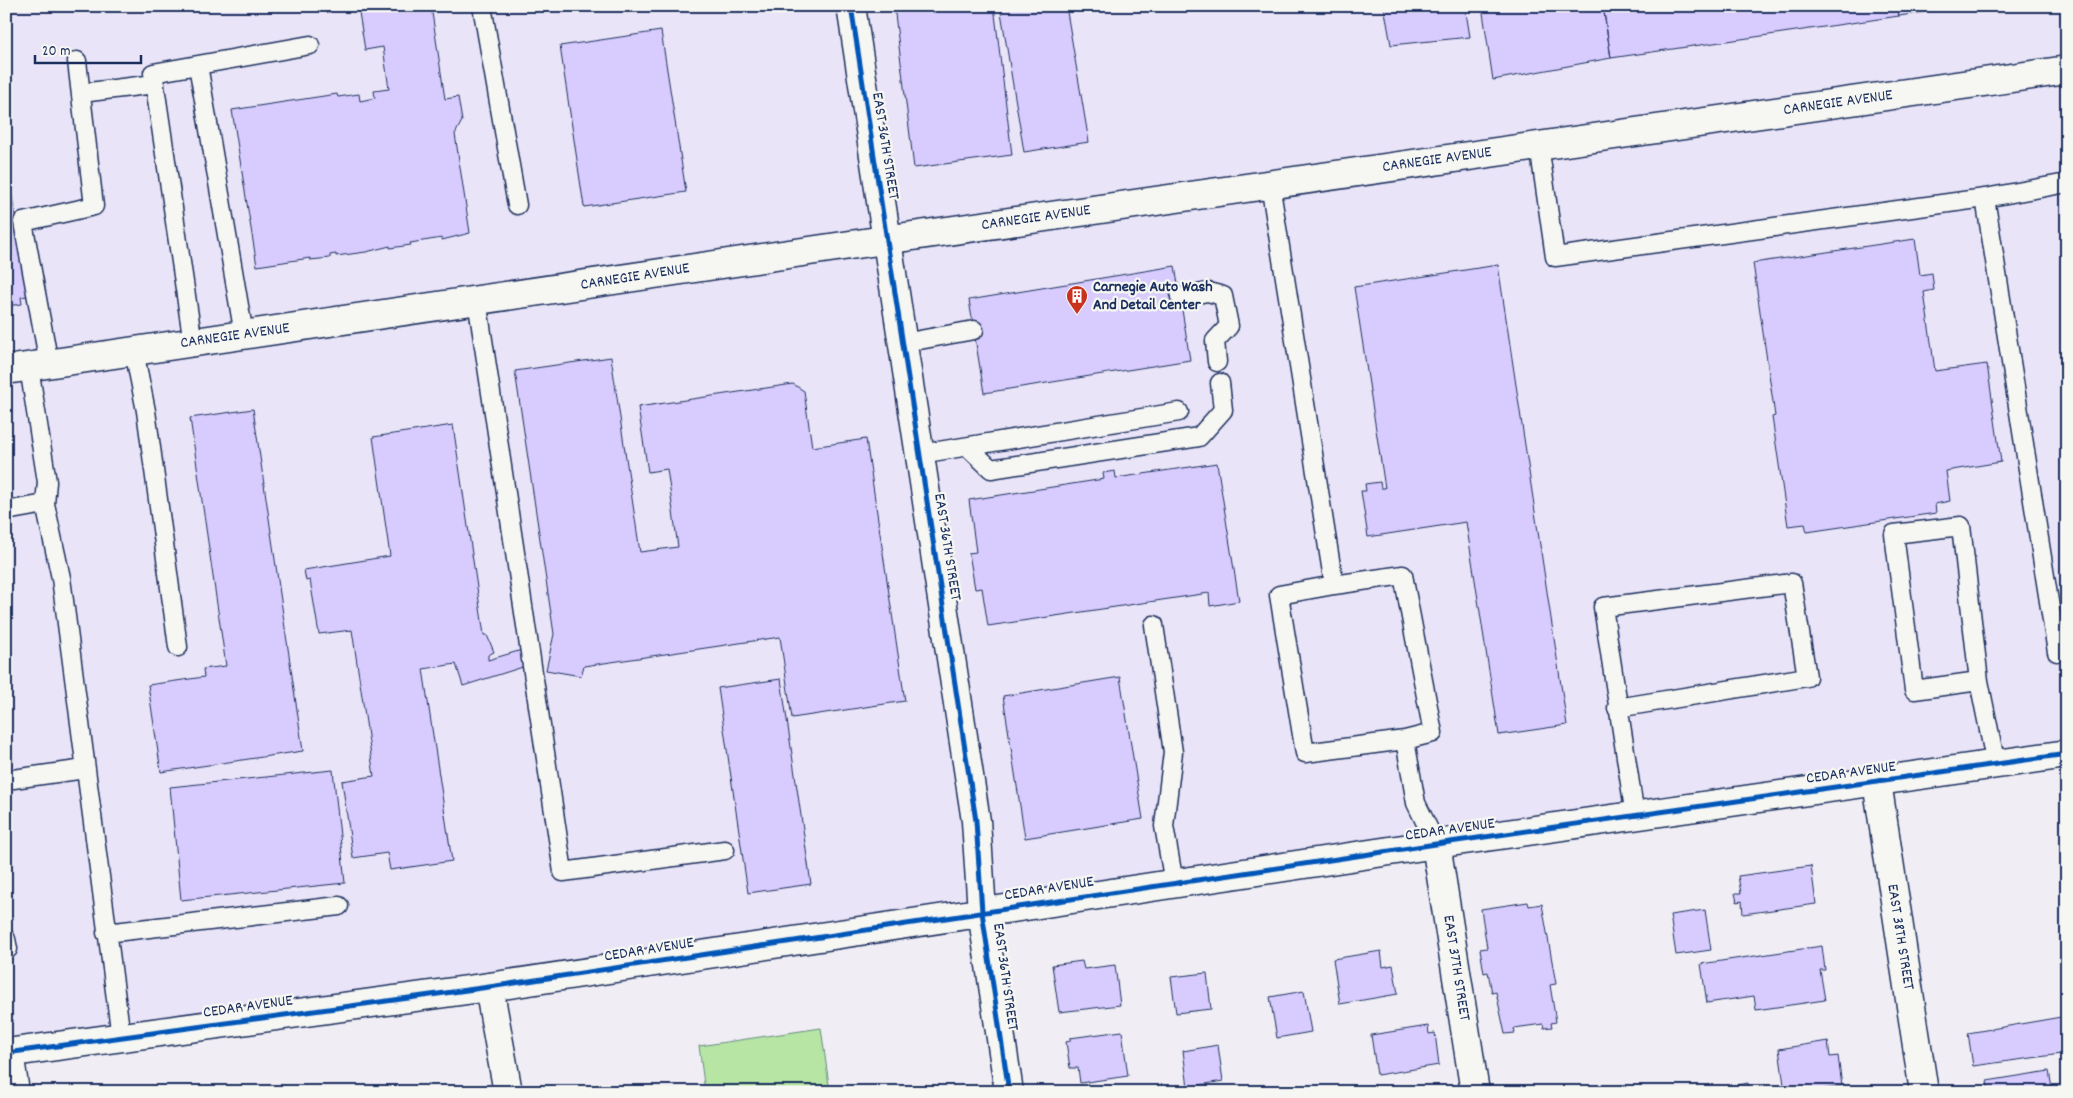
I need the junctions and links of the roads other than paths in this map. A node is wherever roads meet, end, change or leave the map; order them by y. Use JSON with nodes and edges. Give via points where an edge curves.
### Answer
{"nodes":[{"id":1,"x":482,"y":6,"type":"edge"},
{"id":2,"x":850,"y":6,"type":"edge"},
{"id":3,"x":310,"y":45,"type":"dead end"},
{"id":4,"x":77,"y":61,"type":"dead end"},
{"id":5,"x":198,"y":65,"type":"junction"},
{"id":6,"x":2067,"y":70,"type":"edge"},
{"id":7,"x":154,"y":84,"type":"junction"},
{"id":8,"x":81,"y":92,"type":"junction"},
{"id":9,"x":1539,"y":145,"type":"junction"},
{"id":10,"x":2067,"y":183,"type":"edge"},
{"id":11,"x":1270,"y":184,"type":"junction"},
{"id":12,"x":1985,"y":198,"type":"junction"},
{"id":13,"x":517,"y":205,"type":"dead end"},
{"id":14,"x":887,"y":239,"type":"junction"},
{"id":15,"x":1180,"y":297,"type":"dead end"},
{"id":16,"x":477,"y":300,"type":"junction"},
{"id":17,"x":974,"y":330,"type":"dead end"},
{"id":18,"x":244,"y":335,"type":"junction"},
{"id":19,"x":193,"y":343,"type":"junction"},
{"id":20,"x":903,"y":343,"type":"junction"},
{"id":21,"x":134,"y":352,"type":"junction"},
{"id":22,"x":1218,"y":362,"type":"dead end"},
{"id":23,"x":28,"y":367,"type":"edge"},
{"id":24,"x":1220,"y":383,"type":"dead end"},
{"id":25,"x":1180,"y":412,"type":"dead end"},
{"id":26,"x":968,"y":447,"type":"junction"},
{"id":27,"x":920,"y":454,"type":"junction"},
{"id":28,"x":45,"y":504,"type":"junction"},
{"id":29,"x":6,"y":511,"type":"edge"},
{"id":30,"x":1334,"y":585,"type":"junction"},
{"id":31,"x":1154,"y":625,"type":"dead end"},
{"id":32,"x":178,"y":647,"type":"dead end"},
{"id":33,"x":2067,"y":650,"type":"edge"},
{"id":34,"x":1979,"y":682,"type":"junction"},
{"id":35,"x":1617,"y":708,"type":"junction"},
{"id":36,"x":1405,"y":740,"type":"junction"},
{"id":37,"x":2067,"y":754,"type":"edge"},
{"id":38,"x":1996,"y":765,"type":"junction"},
{"id":39,"x":85,"y":769,"type":"junction"},
{"id":40,"x":6,"y":780,"type":"edge"},
{"id":41,"x":1877,"y":782,"type":"junction"},
{"id":42,"x":1635,"y":816,"type":"junction"},
{"id":43,"x":1436,"y":844,"type":"junction"},
{"id":44,"x":725,"y":850,"type":"dead end"},
{"id":45,"x":1174,"y":883,"type":"junction"},
{"id":46,"x":339,"y":906,"type":"dead end"},
{"id":47,"x":982,"y":912,"type":"junction"},
{"id":48,"x":106,"y":933,"type":"junction"},
{"id":49,"x":489,"y":987,"type":"junction"},
{"id":50,"x":122,"y":1037,"type":"junction"},
{"id":51,"x":8,"y":1053,"type":"edge"},
{"id":52,"x":15,"y":1092,"type":"edge"},
{"id":53,"x":508,"y":1092,"type":"edge"},
{"id":54,"x":1009,"y":1092,"type":"edge"},
{"id":55,"x":1475,"y":1092,"type":"edge"},
{"id":56,"x":1924,"y":1092,"type":"edge"}],
"edges":[{"from":1,"to":13,"type":"lane"},
{"from":2,"to":14,"type":"street","name":"EAST 36TH STREET"},
{"from":3,"to":5,"type":"lane"},
{"from":4,"to":8,"type":"lane"},
{"from":5,"to":7,"type":"lane","via":[[153,73]]},
{"from":5,"to":18,"type":"lane"},
{"from":6,"to":9,"type":"street","name":"CARNEGIE AVENUE"},
{"from":7,"to":8,"type":"lane"},
{"from":7,"to":19,"type":"lane"},
{"from":8,"to":23,"type":"lane","via":[[94,206],[23,222]]},
{"from":9,"to":11,"type":"street","name":"CARNEGIE AVENUE"},
{"from":9,"to":12,"type":"lane","via":[[1555,257]]},
{"from":10,"to":12,"type":"lane"},
{"from":11,"to":14,"type":"street","name":"CARNEGIE AVENUE"},
{"from":11,"to":30,"type":"lane"},
{"from":12,"to":33,"type":"lane","via":[[2057,652]]},
{"from":14,"to":16,"type":"street","name":"CARNEGIE AVENUE"},
{"from":14,"to":20,"type":"street","name":"EAST 36TH STREET"},
{"from":15,"to":22,"type":"lane","via":[[1208,292],[1223,296],[1229,326],[1215,341]]},
{"from":16,"to":18,"type":"street","name":"CARNEGIE AVENUE"},
{"from":16,"to":44,"type":"lane","via":[[563,872]]},
{"from":17,"to":20,"type":"lane"},
{"from":18,"to":19,"type":"street","name":"CARNEGIE AVENUE"},
{"from":19,"to":21,"type":"street","name":"CARNEGIE AVENUE"},
{"from":20,"to":27,"type":"street","name":"EAST 36TH STREET"},
{"from":21,"to":23,"type":"street","name":"CARNEGIE AVENUE"},
{"from":21,"to":32,"type":"lane","via":[[146,411]]},
{"from":23,"to":28,"type":"lane","via":[[47,482]]},
{"from":24,"to":26,"type":"lane","via":[[1223,410],[1199,437],[992,469]]},
{"from":25,"to":26,"type":"lane"},
{"from":26,"to":27,"type":"lane"},
{"from":27,"to":47,"type":"street","name":"EAST 36TH STREET","via":[[976,821]]},
{"from":28,"to":29,"type":"lane"},
{"from":28,"to":39,"type":"lane","via":[[60,578]]},
{"from":30,"to":36,"type":"lane","via":[[1403,575],[1433,733]]},
{"from":30,"to":36,"type":"lane","via":[[1279,594],[1305,753]]},
{"from":31,"to":45,"type":"lane","via":[[1173,752],[1164,826]]},
{"from":34,"to":34,"type":"lane","via":[[1961,526],[1894,534],[1914,690]]},
{"from":34,"to":38,"type":"lane"},
{"from":35,"to":35,"type":"lane","via":[[1603,608],[1792,583],[1807,677]]},
{"from":35,"to":42,"type":"lane"},
{"from":36,"to":43,"type":"lane","via":[[1416,803]]},
{"from":37,"to":38,"type":"street","name":"CEDAR AVENUE"},
{"from":38,"to":41,"type":"street","name":"CEDAR AVENUE"},
{"from":39,"to":40,"type":"lane"},
{"from":39,"to":48,"type":"lane"},
{"from":41,"to":42,"type":"street","name":"CEDAR AVENUE"},
{"from":41,"to":56,"type":"street","name":"EAST 38TH STREET"},
{"from":42,"to":43,"type":"street","name":"CEDAR AVENUE"},
{"from":43,"to":45,"type":"street","name":"CEDAR AVENUE"},
{"from":43,"to":55,"type":"street","name":"EAST 37TH STREET"},
{"from":45,"to":47,"type":"street","name":"CEDAR AVENUE"},
{"from":46,"to":48,"type":"lane"},
{"from":47,"to":49,"type":"street","name":"CEDAR AVENUE"},
{"from":47,"to":54,"type":"street","name":"EAST 36TH STREET"},
{"from":48,"to":50,"type":"lane"},
{"from":49,"to":50,"type":"street","name":"CEDAR AVENUE"},
{"from":49,"to":53,"type":"street"},
{"from":50,"to":51,"type":"street","name":"CEDAR AVENUE"},
{"from":51,"to":52,"type":"street"}]}
